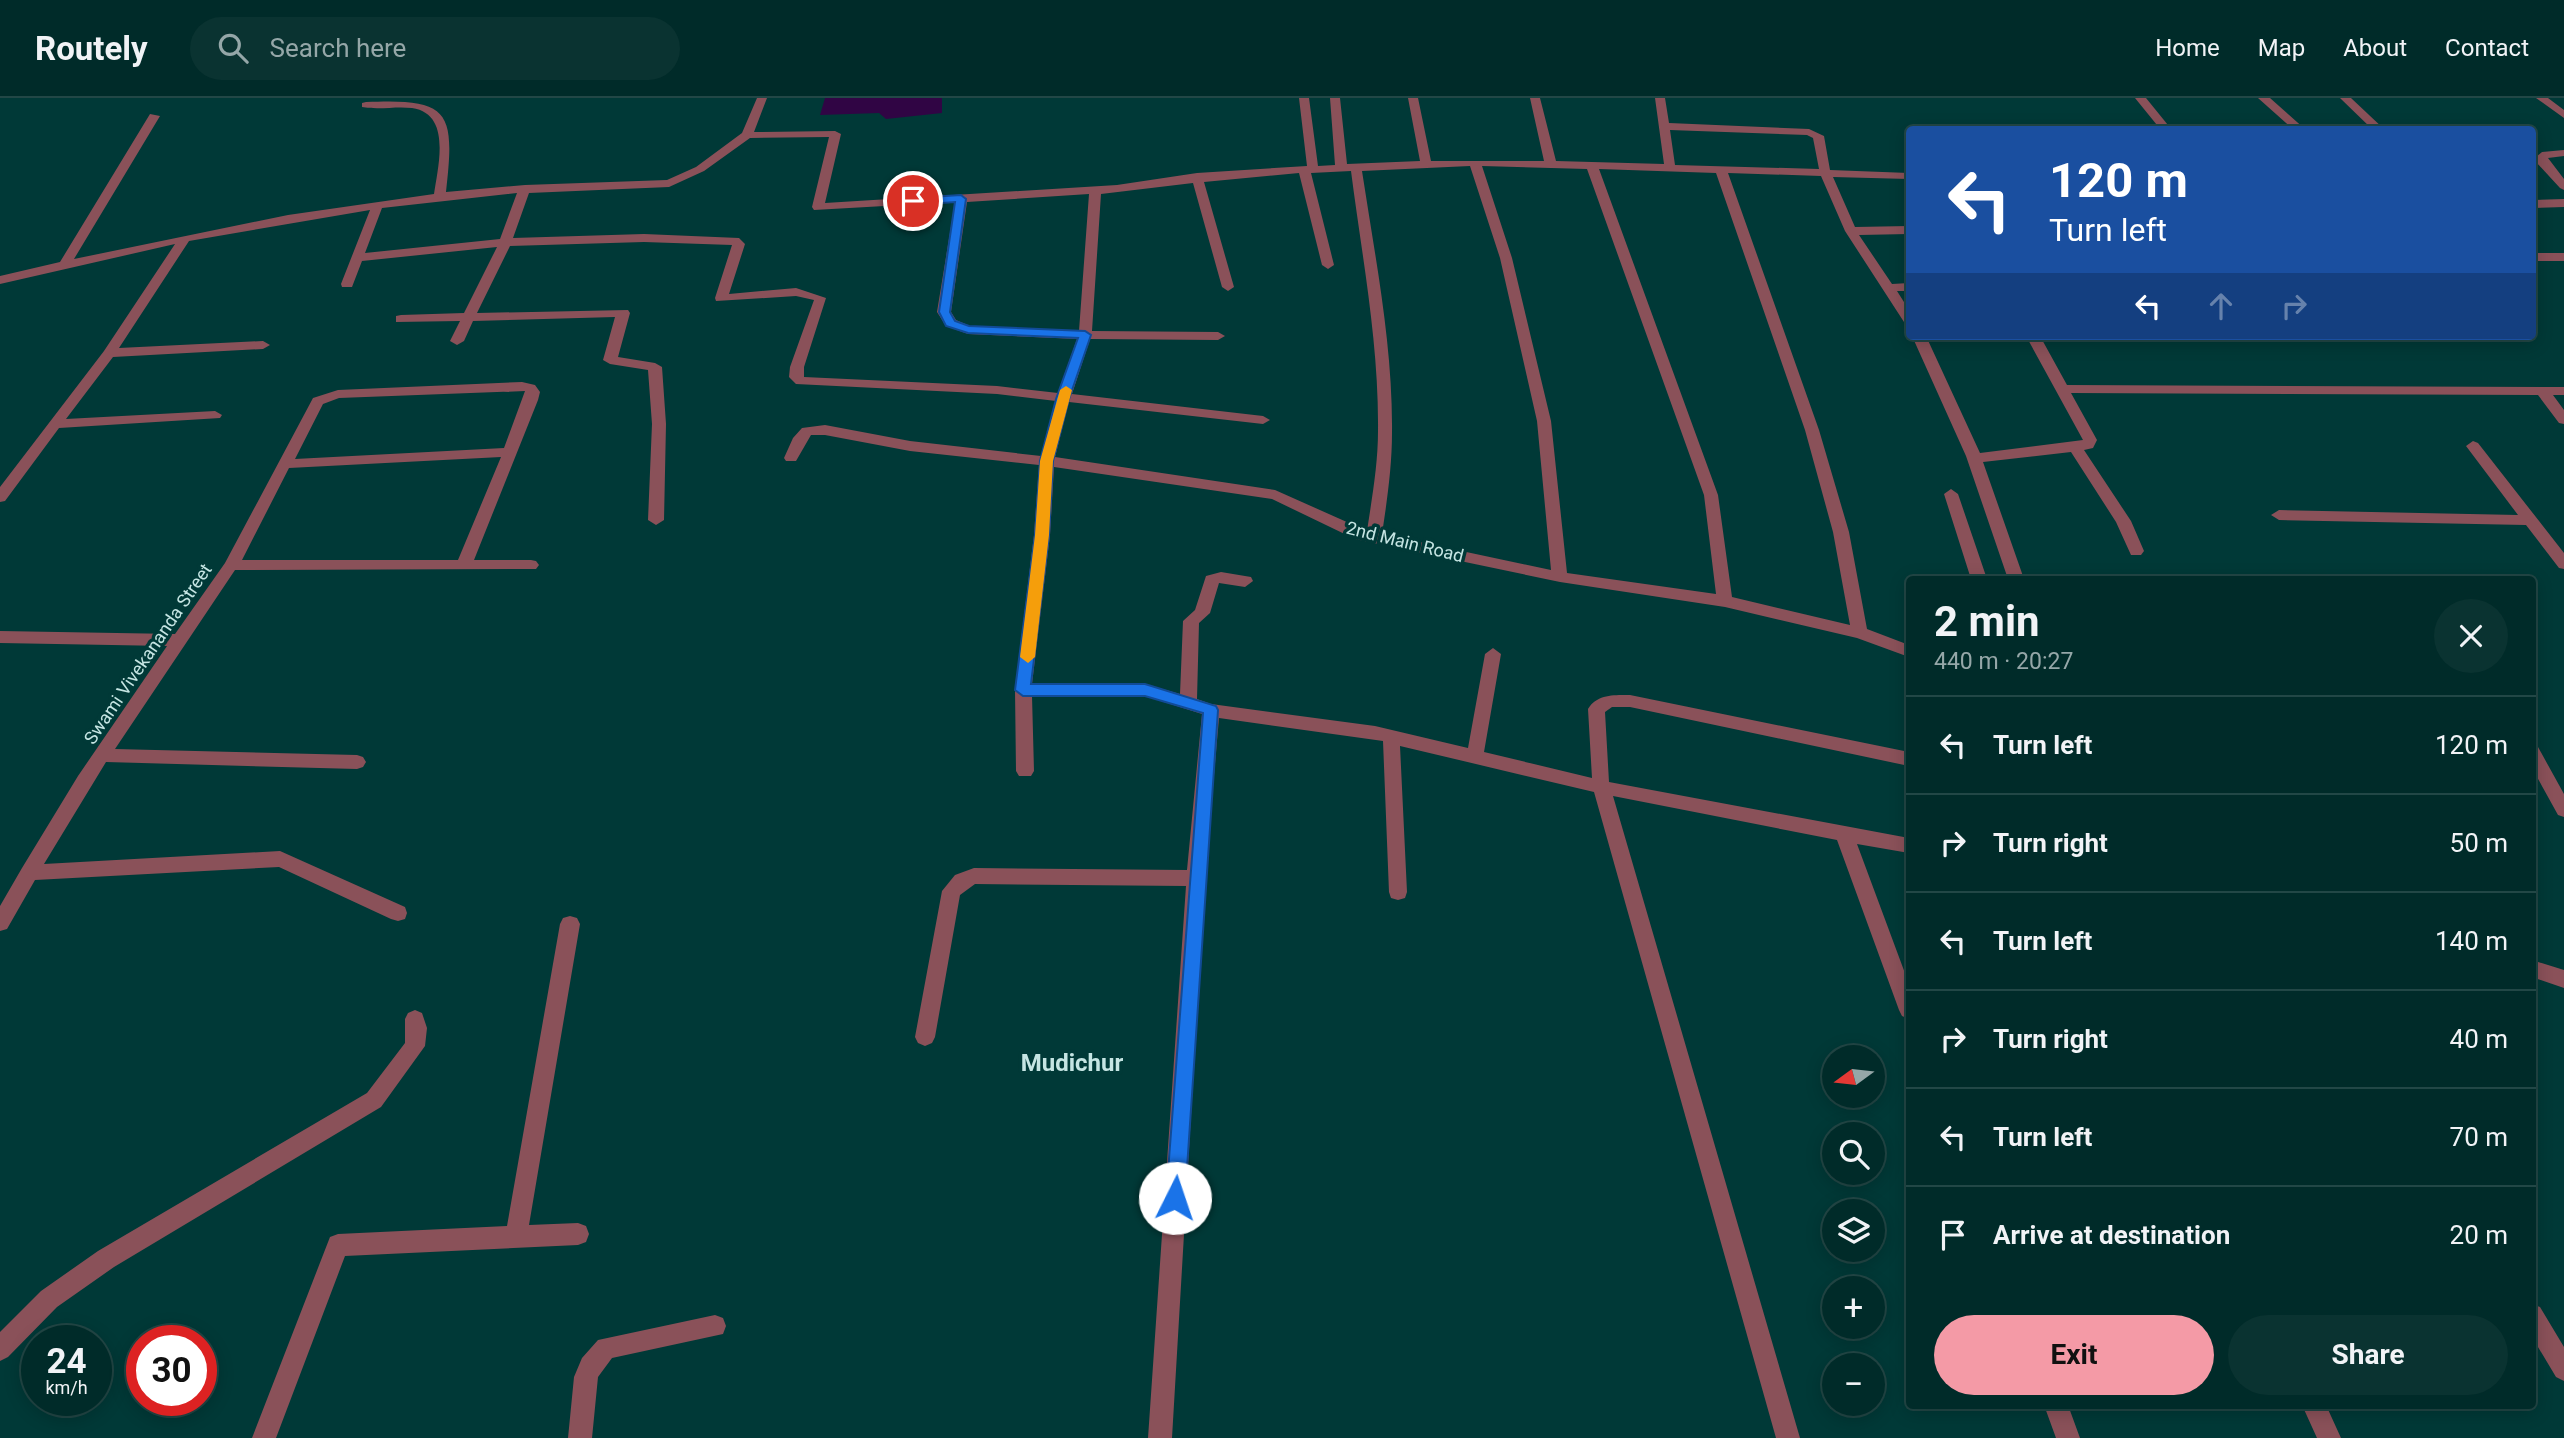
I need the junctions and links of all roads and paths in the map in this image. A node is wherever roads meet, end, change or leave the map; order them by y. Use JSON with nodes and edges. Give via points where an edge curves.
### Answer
{"nodes":[{"id":1,"x":762,"y":98,"type":"edge"},
{"id":2,"x":1304,"y":98,"type":"edge"},
{"id":3,"x":1335,"y":98,"type":"edge"},
{"id":4,"x":1413,"y":98,"type":"edge"},
{"id":5,"x":1535,"y":98,"type":"edge"},
{"id":6,"x":1660,"y":98,"type":"edge"},
{"id":7,"x":2140,"y":98,"type":"edge"},
{"id":8,"x":2263,"y":98,"type":"edge"},
{"id":9,"x":2345,"y":98,"type":"edge"},
{"id":10,"x":2541,"y":98,"type":"edge"},
{"id":11,"x":366,"y":105,"type":"dead end"},
{"id":12,"x":2564,"y":115,"type":"edge"},
{"id":13,"x":155,"y":116,"type":"dead end"},
{"id":14,"x":1664,"y":126,"type":"junction"},
{"id":15,"x":2164,"y":126,"type":"edge"},
{"id":16,"x":2296,"y":126,"type":"edge"},
{"id":17,"x":2376,"y":126,"type":"edge"},
{"id":18,"x":747,"y":135,"type":"junction"},
{"id":19,"x":2564,"y":153,"type":"edge"},
{"id":20,"x":1475,"y":162,"type":"junction"},
{"id":21,"x":1426,"y":164,"type":"junction"},
{"id":22,"x":1550,"y":164,"type":"junction"},
{"id":23,"x":1356,"y":166,"type":"junction"},
{"id":24,"x":1592,"y":166,"type":"junction"},
{"id":25,"x":1341,"y":167,"type":"junction"},
{"id":26,"x":1308,"y":169,"type":"junction"},
{"id":27,"x":1670,"y":169,"type":"junction"},
{"id":28,"x":1721,"y":171,"type":"junction"},
{"id":29,"x":1825,"y":173,"type":"junction"},
{"id":30,"x":1906,"y":176,"type":"edge"},
{"id":31,"x":1197,"y":177,"type":"junction"},
{"id":32,"x":2564,"y":186,"type":"edge"},
{"id":33,"x":525,"y":189,"type":"junction"},
{"id":34,"x":1094,"y":190,"type":"junction"},
{"id":35,"x":440,"y":197,"type":"junction"},
{"id":36,"x":961,"y":199,"type":"junction"},
{"id":37,"x":2564,"y":203,"type":"edge"},
{"id":38,"x":2536,"y":204,"type":"edge"},
{"id":39,"x":377,"y":206,"type":"junction"},
{"id":40,"x":1851,"y":230,"type":"junction"},
{"id":41,"x":1906,"y":230,"type":"edge"},
{"id":42,"x":183,"y":241,"type":"junction"},
{"id":43,"x":505,"y":242,"type":"junction"},
{"id":44,"x":2536,"y":257,"type":"edge"},
{"id":45,"x":2564,"y":257,"type":"edge"},
{"id":46,"x":357,"y":258,"type":"junction"},
{"id":47,"x":65,"y":264,"type":"junction"},
{"id":48,"x":1328,"y":265,"type":"dead end"},
{"id":49,"x":0,"y":280,"type":"edge"},
{"id":50,"x":347,"y":284,"type":"dead end"},
{"id":51,"x":1228,"y":287,"type":"dead end"},
{"id":52,"x":1906,"y":287,"type":"edge"},
{"id":53,"x":1887,"y":288,"type":"junction"},
{"id":54,"x":1906,"y":315,"type":"edge"},
{"id":55,"x":468,"y":318,"type":"junction"},
{"id":56,"x":401,"y":319,"type":"dead end"},
{"id":57,"x":1085,"y":335,"type":"junction"},
{"id":58,"x":1217,"y":335,"type":"dead end"},
{"id":59,"x":1921,"y":340,"type":"edge"},
{"id":60,"x":2035,"y":340,"type":"edge"},
{"id":61,"x":457,"y":341,"type":"dead end"},
{"id":62,"x":263,"y":345,"type":"dead end"},
{"id":63,"x":109,"y":353,"type":"junction"},
{"id":64,"x":2061,"y":389,"type":"junction"},
{"id":65,"x":2564,"y":391,"type":"edge"},
{"id":66,"x":2543,"y":392,"type":"junction"},
{"id":67,"x":1063,"y":399,"type":"junction"},
{"id":68,"x":215,"y":415,"type":"dead end"},
{"id":69,"x":2564,"y":419,"type":"edge"},
{"id":70,"x":1263,"y":420,"type":"dead end"},
{"id":71,"x":56,"y":424,"type":"junction"},
{"id":72,"x":2473,"y":446,"type":"dead end"},
{"id":73,"x":2075,"y":447,"type":"junction"},
{"id":74,"x":510,"y":452,"type":"junction"},
{"id":75,"x":791,"y":457,"type":"dead end"},
{"id":76,"x":1975,"y":458,"type":"junction"},
{"id":77,"x":1047,"y":461,"type":"junction"},
{"id":78,"x":284,"y":464,"type":"junction"},
{"id":79,"x":1951,"y":495,"type":"dead end"},
{"id":80,"x":0,"y":497,"type":"edge"},
{"id":81,"x":2279,"y":515,"type":"dead end"},
{"id":82,"x":656,"y":520,"type":"dead end"},
{"id":83,"x":2531,"y":520,"type":"junction"},
{"id":84,"x":1374,"y":538,"type":"junction"},
{"id":85,"x":2136,"y":551,"type":"dead end"},
{"id":86,"x":2564,"y":564,"type":"edge"},
{"id":87,"x":231,"y":565,"type":"junction"},
{"id":88,"x":464,"y":565,"type":"junction"},
{"id":89,"x":531,"y":565,"type":"dead end"},
{"id":90,"x":1978,"y":576,"type":"edge"},
{"id":91,"x":2015,"y":576,"type":"edge"},
{"id":92,"x":1560,"y":577,"type":"junction"},
{"id":93,"x":1245,"y":581,"type":"dead end"},
{"id":94,"x":1725,"y":601,"type":"junction"},
{"id":95,"x":1860,"y":633,"type":"junction"},
{"id":96,"x":0,"y":637,"type":"edge"},
{"id":97,"x":180,"y":640,"type":"junction"},
{"id":98,"x":1906,"y":650,"type":"edge"},
{"id":99,"x":1493,"y":654,"type":"dead end"},
{"id":100,"x":1023,"y":690,"type":"junction"},
{"id":101,"x":1188,"y":703,"type":"junction"},
{"id":102,"x":1211,"y":710,"type":"junction"},
{"id":103,"x":1391,"y":738,"type":"junction"},
{"id":104,"x":102,"y":755,"type":"junction"},
{"id":105,"x":1475,"y":757,"type":"junction"},
{"id":106,"x":1906,"y":758,"type":"edge"},
{"id":107,"x":2536,"y":759,"type":"edge"},
{"id":108,"x":357,"y":762,"type":"dead end"},
{"id":109,"x":1025,"y":771,"type":"dead end"},
{"id":110,"x":1601,"y":787,"type":"junction"},
{"id":111,"x":2564,"y":810,"type":"edge"},
{"id":112,"x":1844,"y":834,"type":"junction"},
{"id":113,"x":1906,"y":844,"type":"edge"},
{"id":114,"x":29,"y":873,"type":"junction"},
{"id":115,"x":1196,"y":878,"type":"junction"},
{"id":116,"x":1398,"y":891,"type":"dead end"},
{"id":117,"x":398,"y":913,"type":"dead end"},
{"id":118,"x":0,"y":923,"type":"edge"},
{"id":119,"x":570,"y":925,"type":"dead end"},
{"id":120,"x":2536,"y":969,"type":"edge"},
{"id":121,"x":2564,"y":979,"type":"edge"},
{"id":122,"x":1906,"y":1002,"type":"edge"},
{"id":123,"x":415,"y":1019,"type":"dead end"},
{"id":124,"x":925,"y":1037,"type":"dead end"},
{"id":125,"x":578,"y":1234,"type":"dead end"},
{"id":126,"x":516,"y":1237,"type":"junction"},
{"id":127,"x":2536,"y":1322,"type":"edge"},
{"id":128,"x":715,"y":1326,"type":"dead end"},
{"id":129,"x":0,"y":1349,"type":"edge"},
{"id":130,"x":2564,"y":1369,"type":"edge"},
{"id":131,"x":2057,"y":1409,"type":"edge"},
{"id":132,"x":2316,"y":1409,"type":"edge"},
{"id":133,"x":264,"y":1438,"type":"edge"},
{"id":134,"x":580,"y":1438,"type":"edge"},
{"id":135,"x":1160,"y":1438,"type":"edge"},
{"id":136,"x":1788,"y":1438,"type":"edge"},
{"id":137,"x":2068,"y":1438,"type":"edge"},
{"id":138,"x":2329,"y":1438,"type":"edge"}],
"edges":[{"from":1,"to":18,"type":"street"},
{"from":2,"to":26,"type":"street"},
{"from":3,"to":25,"type":"street"},
{"from":4,"to":21,"type":"street"},
{"from":5,"to":22,"type":"street"},
{"from":6,"to":14,"type":"street"},
{"from":7,"to":15,"type":"street"},
{"from":8,"to":16,"type":"street"},
{"from":9,"to":17,"type":"street"},
{"from":10,"to":12,"type":"street"},
{"from":11,"to":35,"type":"street","via":[[418,104],[437,114],[446,145]]},
{"from":13,"to":47,"type":"street"},
{"from":14,"to":27,"type":"street"},
{"from":14,"to":29,"type":"street","via":[[1809,132],[1818,136]]},
{"from":18,"to":33,"type":"street","via":[[700,169],[670,183]]},
{"from":18,"to":36,"type":"street","via":[[835,134],[818,206]]},
{"from":19,"to":32,"type":"street","via":[[2546,154],[2542,162]]},
{"from":20,"to":21,"type":"street"},
{"from":20,"to":22,"type":"street"},
{"from":20,"to":92,"type":"street","via":[[1506,258],[1544,421]]},
{"from":21,"to":23,"type":"street"},
{"from":22,"to":24,"type":"street"},
{"from":23,"to":25,"type":"street"},
{"from":23,"to":84,"type":"street","via":[[1381,362],[1385,431]]},
{"from":24,"to":27,"type":"street"},
{"from":24,"to":94,"type":"street","via":[[1711,495]]},
{"from":25,"to":26,"type":"street"},
{"from":26,"to":31,"type":"street"},
{"from":26,"to":48,"type":"street"},
{"from":27,"to":28,"type":"street"},
{"from":28,"to":29,"type":"street"},
{"from":28,"to":95,"type":"street","via":[[1812,430],[1841,532]]},
{"from":29,"to":30,"type":"street"},
{"from":29,"to":40,"type":"street"},
{"from":31,"to":34,"type":"street"},
{"from":31,"to":51,"type":"street"},
{"from":33,"to":35,"type":"street"},
{"from":33,"to":43,"type":"street"},
{"from":34,"to":36,"type":"street"},
{"from":34,"to":57,"type":"street"},
{"from":35,"to":39,"type":"street"},
{"from":36,"to":57,"type":"street","via":[[944,312],[951,323],[968,330]]},
{"from":37,"to":38,"type":"street"},
{"from":39,"to":42,"type":"street"},
{"from":39,"to":46,"type":"street"},
{"from":40,"to":41,"type":"street"},
{"from":40,"to":53,"type":"street"},
{"from":42,"to":47,"type":"street"},
{"from":42,"to":63,"type":"street"},
{"from":43,"to":46,"type":"street"},
{"from":43,"to":55,"type":"street"},
{"from":43,"to":67,"type":"street","via":[[735,241],[739,244],[721,298],[796,292],[820,298],[797,367],[796,377],[801,382],[939,386]]},
{"from":44,"to":45,"type":"street"},
{"from":46,"to":50,"type":"street"},
{"from":47,"to":49,"type":"street"},
{"from":52,"to":53,"type":"street"},
{"from":53,"to":54,"type":"street"},
{"from":55,"to":56,"type":"street"},
{"from":55,"to":61,"type":"street"},
{"from":55,"to":82,"type":"street","via":[[624,313],[610,360],[655,366],[659,424]]},
{"from":57,"to":58,"type":"street"},
{"from":57,"to":67,"type":"street"},
{"from":59,"to":76,"type":"street"},
{"from":60,"to":64,"type":"street"},
{"from":62,"to":63,"type":"street"},
{"from":63,"to":71,"type":"street"},
{"from":64,"to":66,"type":"street"},
{"from":64,"to":73,"type":"street","via":[[2090,440],[2088,445]]},
{"from":65,"to":66,"type":"street"},
{"from":66,"to":69,"type":"street"},
{"from":67,"to":70,"type":"street"},
{"from":67,"to":77,"type":"street"},
{"from":68,"to":71,"type":"street"},
{"from":71,"to":80,"type":"street"},
{"from":72,"to":83,"type":"street"},
{"from":73,"to":76,"type":"street"},
{"from":73,"to":85,"type":"street","via":[[2123,521]]},
{"from":74,"to":78,"type":"street"},
{"from":74,"to":78,"type":"street","name":"Swami Vivekananda Street","via":[[533,392],[522,386],[338,394],[318,401]]},
{"from":74,"to":88,"type":"street"},
{"from":75,"to":77,"type":"street","name":"2nd Main Road","via":[[800,438],[812,429],[910,446]]},
{"from":76,"to":91,"type":"street"},
{"from":77,"to":84,"type":"street","name":"2nd Main Road","via":[[1275,495],[1355,534]]},
{"from":77,"to":100,"type":"street"},
{"from":78,"to":87,"type":"street","name":"Swami Vivekananda Street"},
{"from":79,"to":90,"type":"street"},
{"from":81,"to":83,"type":"street"},
{"from":83,"to":86,"type":"street"},
{"from":84,"to":92,"type":"street","name":"2nd Main Road"},
{"from":87,"to":88,"type":"street"},
{"from":87,"to":97,"type":"street","name":"Swami Vivekananda Street"},
{"from":88,"to":89,"type":"street"},
{"from":92,"to":94,"type":"street","name":"2nd Main Road"},
{"from":93,"to":101,"type":"street","via":[[1212,580],[1202,613],[1191,621]]},
{"from":94,"to":95,"type":"street","name":"2nd Main Road"},
{"from":95,"to":98,"type":"street","name":"2nd Main Road"},
{"from":96,"to":97,"type":"street"},
{"from":97,"to":104,"type":"street","name":"Swami Vivekananda Street"},
{"from":99,"to":105,"type":"street"},
{"from":100,"to":101,"type":"street","via":[[1145,690]]},
{"from":100,"to":109,"type":"street"},
{"from":101,"to":102,"type":"street"},
{"from":102,"to":103,"type":"street"},
{"from":102,"to":115,"type":"street"},
{"from":103,"to":105,"type":"street"},
{"from":103,"to":116,"type":"street"},
{"from":104,"to":108,"type":"street"},
{"from":104,"to":114,"type":"street","name":"Swami Vivekananda Street"},
{"from":105,"to":110,"type":"street"},
{"from":106,"to":110,"type":"street","via":[[1630,701],[1609,701],[1596,709]]},
{"from":107,"to":111,"type":"street"},
{"from":110,"to":112,"type":"street"},
{"from":110,"to":136,"type":"street"},
{"from":112,"to":113,"type":"street"},
{"from":112,"to":122,"type":"street"},
{"from":114,"to":117,"type":"street","via":[[280,859]]},
{"from":114,"to":118,"type":"street","name":"Swami Vivekananda Street"},
{"from":115,"to":124,"type":"street","via":[[987,876],[962,881],[951,891]]},
{"from":115,"to":135,"type":"street"},
{"from":119,"to":126,"type":"street"},
{"from":120,"to":121,"type":"street"},
{"from":123,"to":129,"type":"street","via":[[415,1046],[374,1100],[106,1259],[49,1300]]},
{"from":125,"to":126,"type":"street"},
{"from":126,"to":133,"type":"street","via":[[338,1245]]},
{"from":127,"to":130,"type":"street"},
{"from":128,"to":134,"type":"street","via":[[606,1348],[595,1356],[587,1369]]},
{"from":131,"to":137,"type":"street"},
{"from":132,"to":138,"type":"street"}]}
